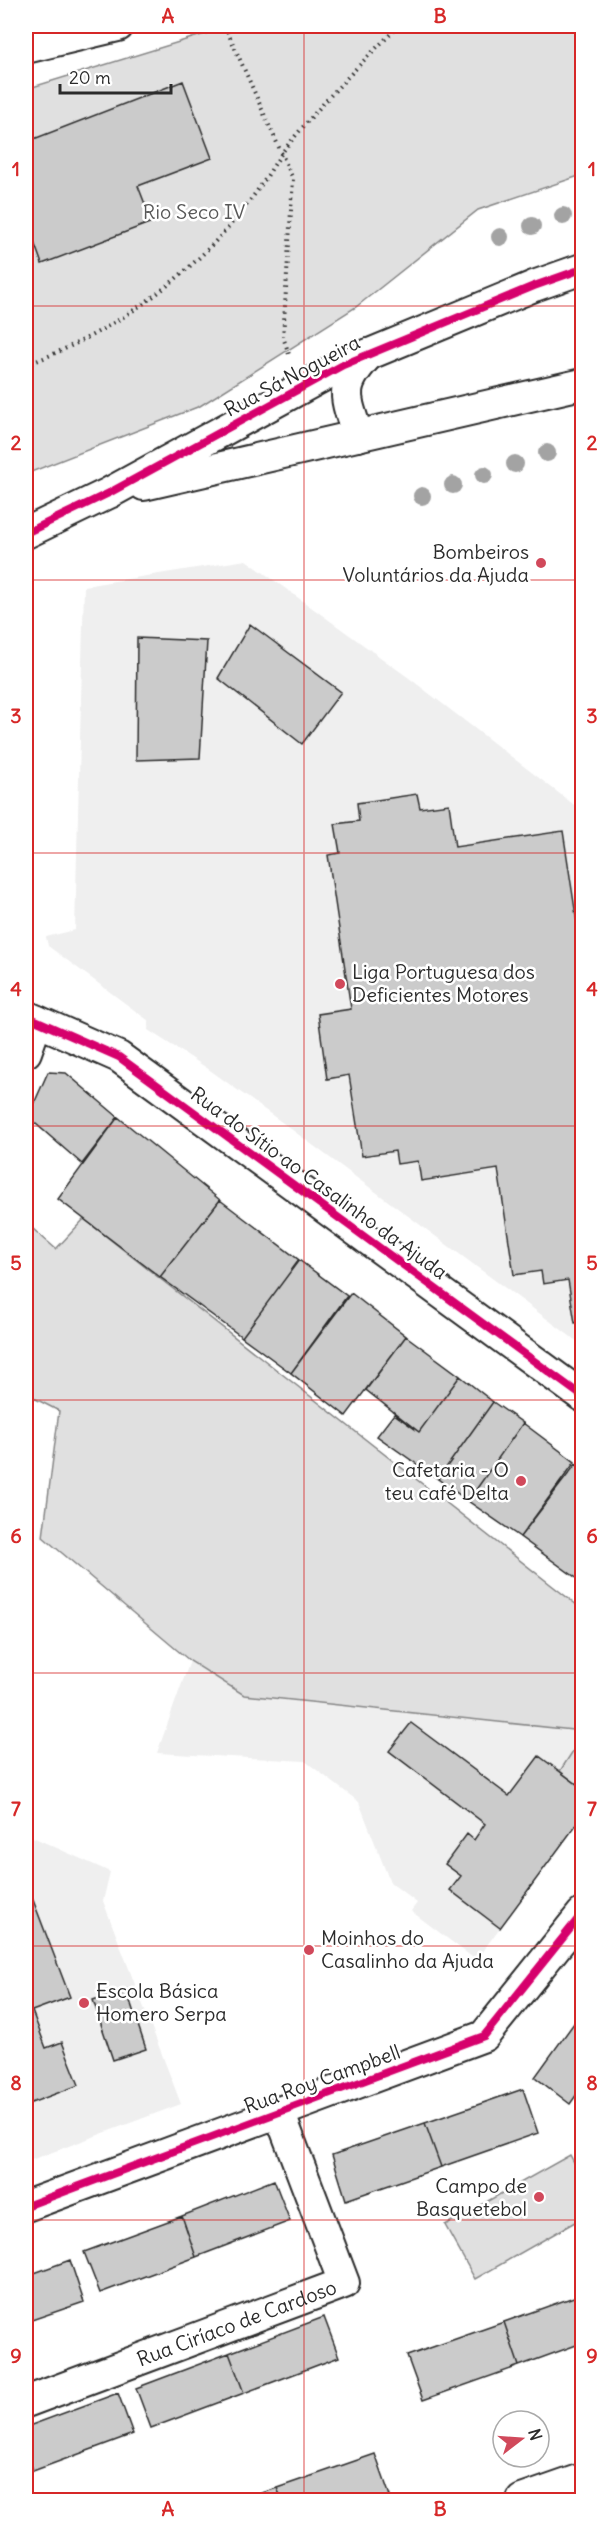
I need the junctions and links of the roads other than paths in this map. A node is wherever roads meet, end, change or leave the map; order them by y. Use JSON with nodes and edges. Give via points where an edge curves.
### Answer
{"nodes":[{"id":1,"x":118,"y":26,"type":"edge"},
{"id":2,"x":26,"y":48,"type":"edge"},
{"id":3,"x":582,"y":268,"type":"edge"},
{"id":4,"x":371,"y":352,"type":"junction"},
{"id":5,"x":582,"y":384,"type":"edge"},
{"id":6,"x":358,"y":436,"type":"junction"},
{"id":7,"x":109,"y":493,"type":"junction"},
{"id":8,"x":26,"y":533,"type":"edge"},
{"id":9,"x":31,"y":1018,"type":"edge"},
{"id":10,"x":26,"y":1052,"type":"edge"},
{"id":11,"x":582,"y":1396,"type":"edge"},
{"id":12,"x":582,"y":1914,"type":"edge"},
{"id":13,"x":279,"y":2112,"type":"junction"},
{"id":14,"x":26,"y":2206,"type":"edge"},
{"id":15,"x":26,"y":2402,"type":"edge"},
{"id":16,"x":582,"y":2479,"type":"edge"},
{"id":17,"x":522,"y":2500,"type":"edge"}],
"edges":[{"from":1,"to":2,"type":"street"},
{"from":3,"to":4,"type":"street","name":"Rua Sá Nogueira"},
{"from":4,"to":6,"type":"street","via":[[353,371],[348,386],[347,401]]},
{"from":4,"to":7,"type":"street","name":"Rua Sá Nogueira"},
{"from":5,"to":6,"type":"street","name":"Rua Sá Nogueira"},
{"from":6,"to":7,"type":"street","name":"Rua Sá Nogueira"},
{"from":7,"to":8,"type":"street","name":"Rua Sá Nogueira"},
{"from":9,"to":10,"type":"street"},
{"from":9,"to":11,"type":"street","name":"Rua do Sítio ao Casalinho da Ajuda","via":[[119,1057]]},
{"from":12,"to":13,"type":"street","name":"Rua Roy Campbell","via":[[484,2037]]},
{"from":13,"to":14,"type":"street","name":"Rua Roy Campbell"},
{"from":13,"to":15,"type":"street","name":"Rua Ciríaco de Cardoso","via":[[344,2283]]},
{"from":16,"to":17,"type":"street"}]}
